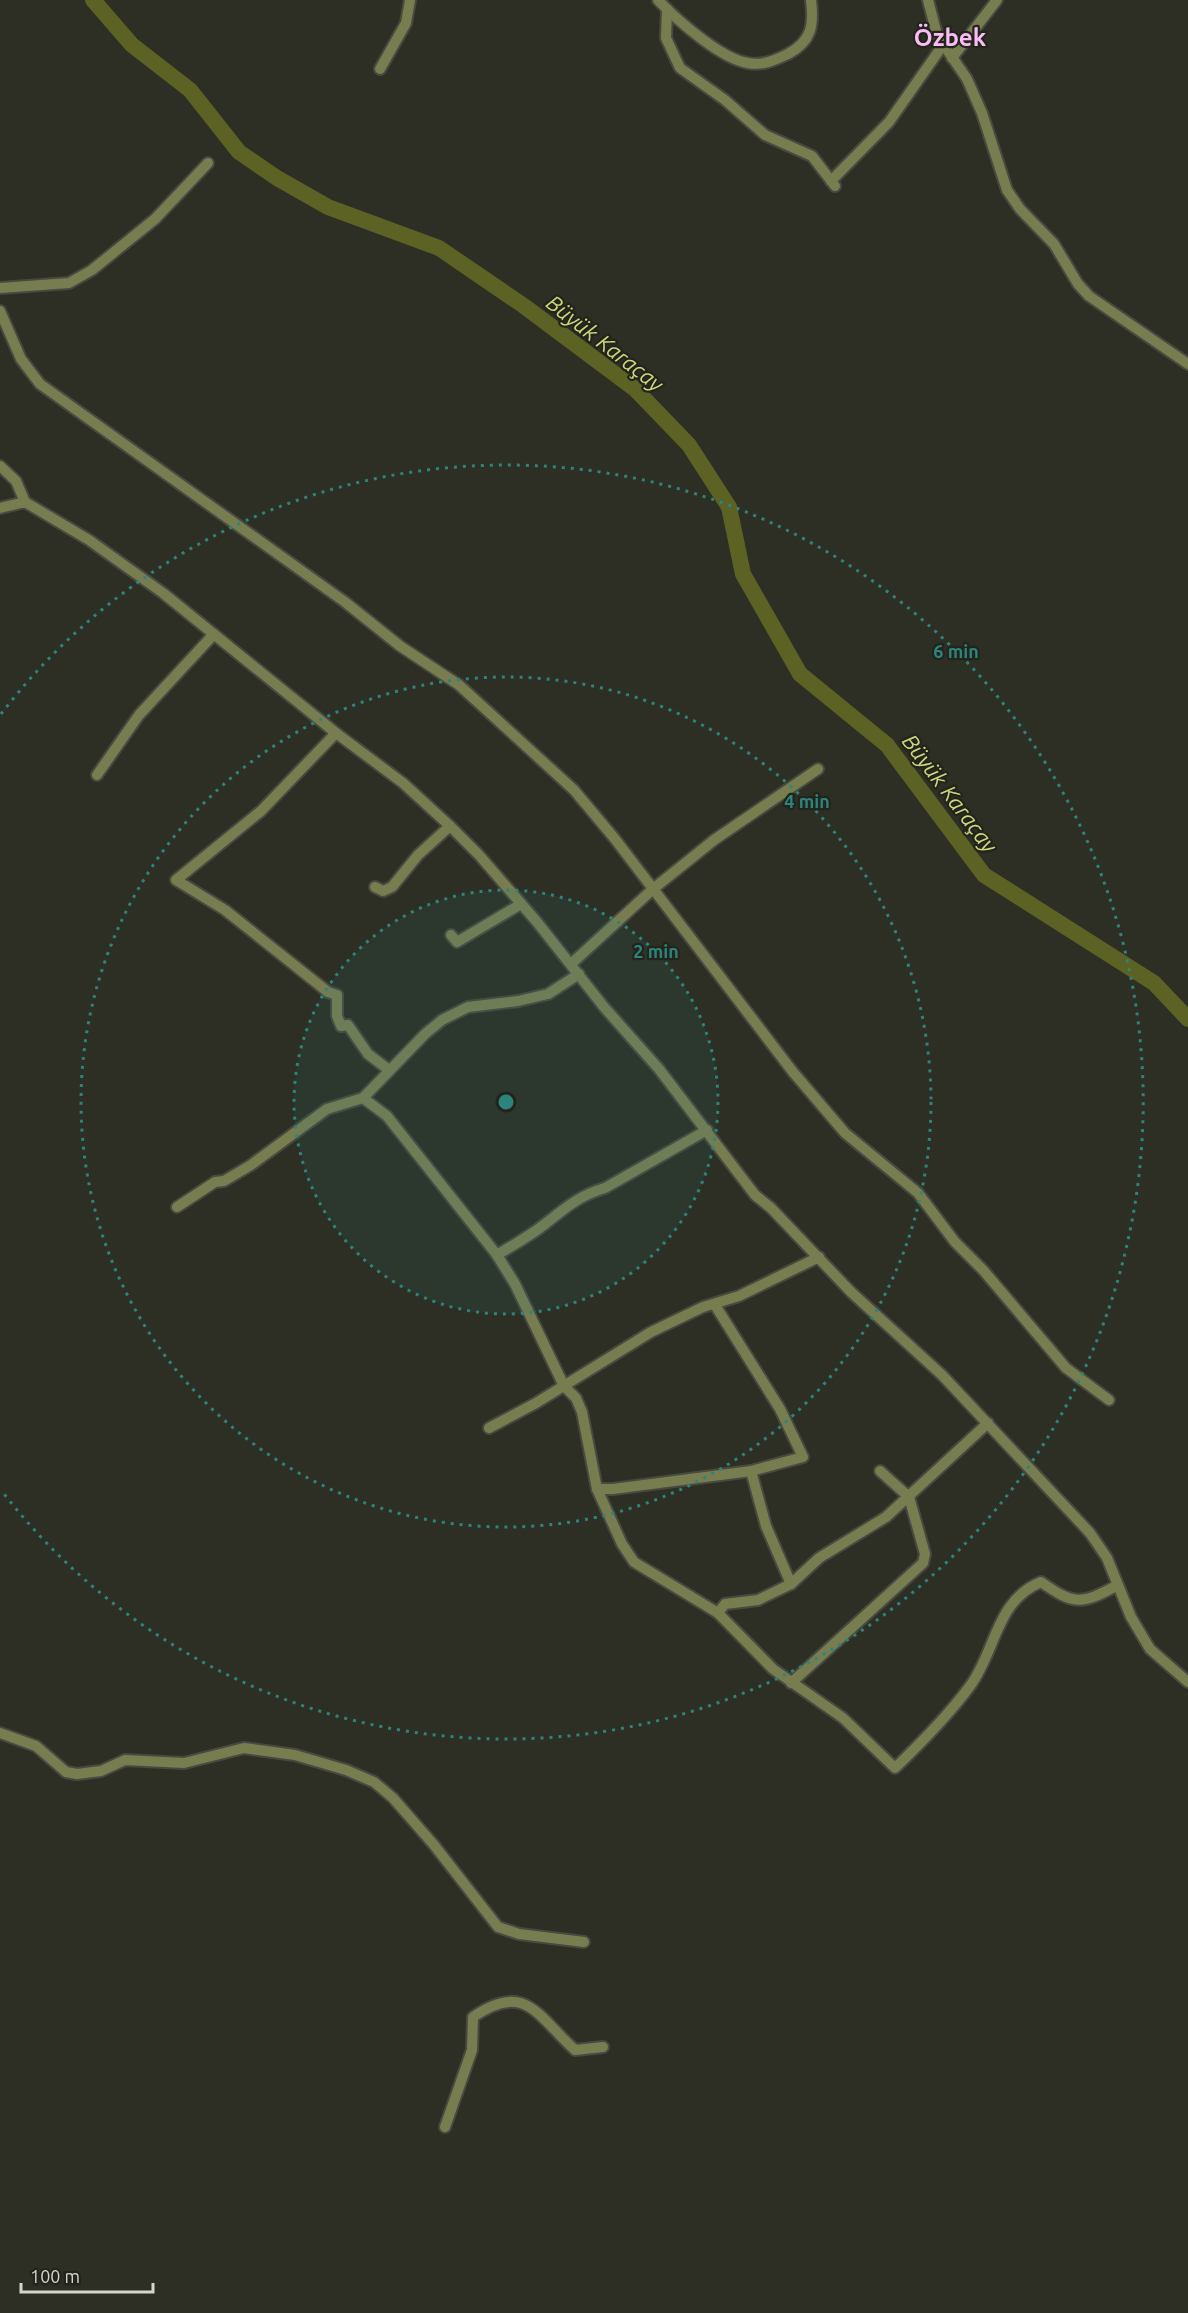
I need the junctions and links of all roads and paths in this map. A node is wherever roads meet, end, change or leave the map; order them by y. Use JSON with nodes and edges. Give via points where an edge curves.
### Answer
{"nodes":[{"id":1,"x":410,"y":0,"type":"edge"},
{"id":2,"x":658,"y":0,"type":"edge"},
{"id":3,"x":811,"y":0,"type":"edge"},
{"id":4,"x":928,"y":0,"type":"edge"},
{"id":5,"x":997,"y":0,"type":"edge"},
{"id":6,"x":667,"y":9,"type":"junction"},
{"id":7,"x":943,"y":45,"type":"junction"},
{"id":8,"x":952,"y":58,"type":"junction"},
{"id":9,"x":380,"y":69,"type":"dead end"},
{"id":10,"x":208,"y":163,"type":"dead end"},
{"id":11,"x":0,"y":288,"type":"edge"},
{"id":12,"x":0,"y":310,"type":"edge"},
{"id":13,"x":1188,"y":364,"type":"edge"},
{"id":14,"x":0,"y":466,"type":"edge"},
{"id":15,"x":25,"y":502,"type":"junction"},
{"id":16,"x":0,"y":508,"type":"edge"},
{"id":17,"x":214,"y":634,"type":"junction"},
{"id":18,"x":336,"y":733,"type":"junction"},
{"id":19,"x":818,"y":769,"type":"dead end"},
{"id":20,"x":97,"y":775,"type":"dead end"},
{"id":21,"x":450,"y":826,"type":"junction"},
{"id":22,"x":375,"y":887,"type":"dead end"},
{"id":23,"x":653,"y":889,"type":"junction"},
{"id":24,"x":521,"y":903,"type":"junction"},
{"id":25,"x":452,"y":934,"type":"dead end"},
{"id":26,"x":571,"y":964,"type":"junction"},
{"id":27,"x":579,"y":974,"type":"junction"},
{"id":28,"x":389,"y":1070,"type":"junction"},
{"id":29,"x":363,"y":1098,"type":"junction"},
{"id":30,"x":707,"y":1130,"type":"junction"},
{"id":31,"x":177,"y":1207,"type":"dead end"},
{"id":32,"x":497,"y":1255,"type":"junction"},
{"id":33,"x":819,"y":1257,"type":"junction"},
{"id":34,"x":715,"y":1305,"type":"junction"},
{"id":35,"x":564,"y":1386,"type":"junction"},
{"id":36,"x":1109,"y":1400,"type":"dead end"},
{"id":37,"x":988,"y":1423,"type":"junction"},
{"id":38,"x":489,"y":1428,"type":"dead end"},
{"id":39,"x":750,"y":1471,"type":"junction"},
{"id":40,"x":880,"y":1471,"type":"dead end"},
{"id":41,"x":597,"y":1488,"type":"junction"},
{"id":42,"x":909,"y":1497,"type":"junction"},
{"id":43,"x":791,"y":1584,"type":"junction"},
{"id":44,"x":1116,"y":1586,"type":"junction"},
{"id":45,"x":718,"y":1613,"type":"junction"},
{"id":46,"x":1188,"y":1682,"type":"edge"},
{"id":47,"x":790,"y":1683,"type":"junction"},
{"id":48,"x":0,"y":1733,"type":"edge"},
{"id":49,"x":584,"y":1942,"type":"dead end"},
{"id":50,"x":603,"y":2047,"type":"dead end"},
{"id":51,"x":444,"y":2127,"type":"dead end"}],
"edges":[{"from":1,"to":9,"type":"street","via":[[406,23]]},
{"from":2,"to":6,"type":"street"},
{"from":3,"to":6,"type":"street","via":[[813,28],[807,39],[765,64],[747,63],[724,52]]},
{"from":4,"to":7,"type":"street"},
{"from":5,"to":8,"type":"street"},
{"from":6,"to":7,"type":"street","via":[[666,38],[680,68],[765,135],[812,156],[833,184],[889,122]]},
{"from":7,"to":8,"type":"street"},
{"from":8,"to":13,"type":"street","via":[[982,112],[1007,190],[1020,209],[1054,244],[1089,296]]},
{"from":10,"to":11,"type":"street","via":[[155,219],[92,270],[69,283]]},
{"from":12,"to":23,"type":"street","via":[[21,359],[40,384],[459,685],[574,790]]},
{"from":14,"to":15,"type":"street","via":[[16,481]]},
{"from":15,"to":16,"type":"street"},
{"from":15,"to":17,"type":"street","via":[[89,540]]},
{"from":17,"to":18,"type":"street"},
{"from":17,"to":20,"type":"street","via":[[139,715]]},
{"from":18,"to":21,"type":"street","via":[[403,783]]},
{"from":18,"to":28,"type":"street","via":[[261,811],[176,880],[225,910],[328,992],[337,995],[341,1026],[348,1025],[368,1054]]},
{"from":19,"to":23,"type":"street","via":[[714,840]]},
{"from":21,"to":22,"type":"street","via":[[418,855],[392,887],[383,891]]},
{"from":21,"to":24,"type":"street"},
{"from":23,"to":26,"type":"street"},
{"from":23,"to":36,"type":"street","via":[[793,1072],[845,1133],[918,1193],[955,1242],[1066,1368]]},
{"from":24,"to":25,"type":"street","via":[[457,942]]},
{"from":24,"to":26,"type":"street"},
{"from":26,"to":27,"type":"street"},
{"from":27,"to":28,"type":"street","via":[[548,994],[468,1007],[454,1013],[425,1034]]},
{"from":27,"to":30,"type":"street"},
{"from":28,"to":29,"type":"street"},
{"from":29,"to":31,"type":"street","via":[[327,1109],[250,1165]]},
{"from":29,"to":32,"type":"street","via":[[387,1116]]},
{"from":30,"to":32,"type":"street","via":[[605,1188],[566,1205],[544,1225]]},
{"from":30,"to":33,"type":"street","via":[[755,1195]]},
{"from":32,"to":35,"type":"street"},
{"from":33,"to":34,"type":"street"},
{"from":33,"to":37,"type":"street"},
{"from":34,"to":35,"type":"street","via":[[651,1332]]},
{"from":34,"to":39,"type":"street","via":[[780,1409],[803,1456]]},
{"from":35,"to":38,"type":"street"},
{"from":35,"to":41,"type":"street","via":[[576,1398],[582,1412]]},
{"from":37,"to":42,"type":"street"},
{"from":37,"to":44,"type":"street","via":[[1090,1533],[1107,1558]]},
{"from":39,"to":41,"type":"street"},
{"from":39,"to":43,"type":"street","via":[[766,1526]]},
{"from":40,"to":42,"type":"street"},
{"from":41,"to":45,"type":"street","via":[[634,1562]]},
{"from":42,"to":43,"type":"street","via":[[886,1517],[819,1558]]},
{"from":42,"to":47,"type":"street","via":[[925,1554],[923,1563]]},
{"from":43,"to":45,"type":"street","via":[[758,1600],[725,1604]]},
{"from":44,"to":46,"type":"street","via":[[1150,1649]]},
{"from":44,"to":47,"type":"street","via":[[1082,1600],[1065,1599],[1041,1582],[1027,1587],[1008,1606],[972,1683],[944,1721],[895,1768],[843,1718]]},
{"from":45,"to":47,"type":"street"},
{"from":48,"to":49,"type":"street","via":[[36,1746],[66,1772],[77,1774],[100,1771],[125,1760],[184,1763],[244,1748],[295,1755],[346,1770],[374,1782],[393,1798],[498,1927],[519,1934]]},
{"from":50,"to":51,"type":"street","via":[[575,2050],[534,2008],[522,2002],[491,2005],[473,2017],[472,2050]]}]}
